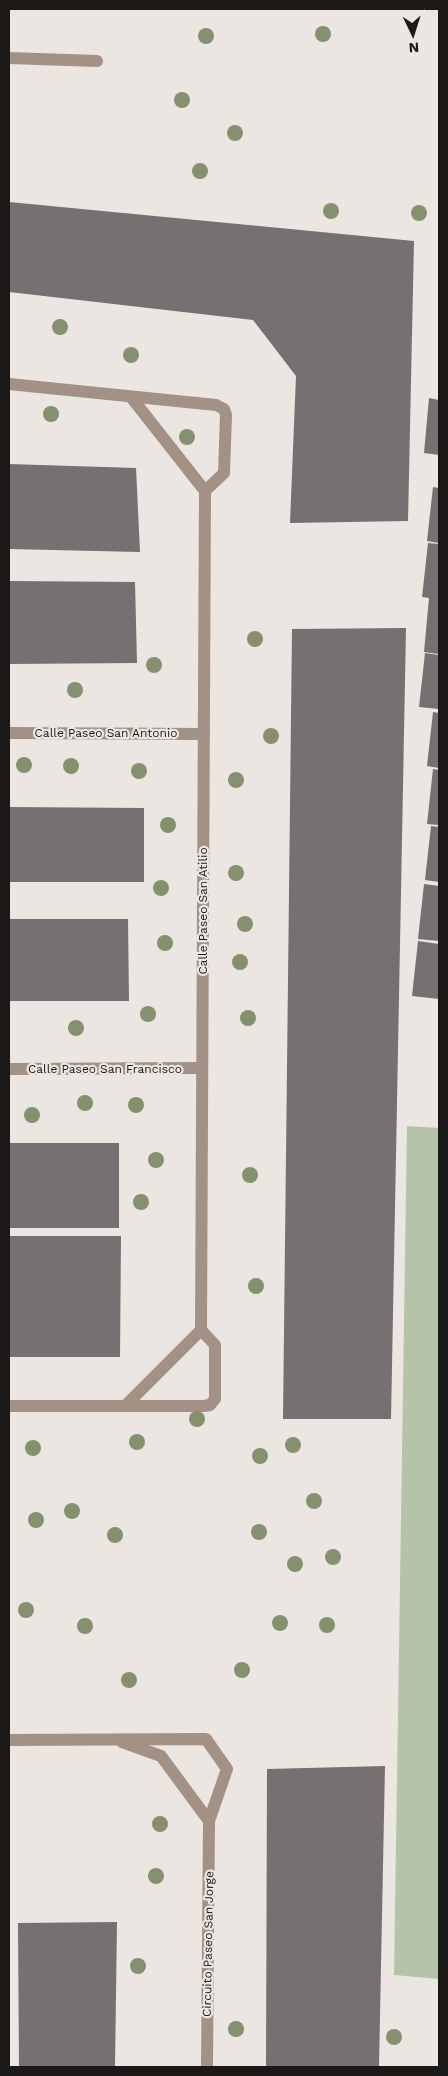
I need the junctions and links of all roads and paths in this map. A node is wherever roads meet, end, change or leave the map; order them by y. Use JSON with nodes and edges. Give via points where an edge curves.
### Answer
{"nodes":[{"id":1,"x":9,"y":58,"type":"edge"},
{"id":2,"x":97,"y":61,"type":"dead end"},
{"id":3,"x":9,"y":384,"type":"edge"},
{"id":4,"x":131,"y":397,"type":"junction"},
{"id":5,"x":205,"y":491,"type":"junction"},
{"id":6,"x":9,"y":732,"type":"edge"},
{"id":7,"x":204,"y":734,"type":"junction"},
{"id":8,"x":202,"y":1068,"type":"junction"},
{"id":9,"x":9,"y":1069,"type":"edge"},
{"id":10,"x":201,"y":1330,"type":"junction"},
{"id":11,"x":9,"y":1406,"type":"edge"},
{"id":12,"x":125,"y":1406,"type":"junction"},
{"id":13,"x":113,"y":1739,"type":"junction"},
{"id":14,"x":9,"y":1740,"type":"edge"},
{"id":15,"x":209,"y":1821,"type":"junction"},
{"id":16,"x":207,"y":2067,"type":"edge"}],
"edges":[{"from":1,"to":2,"type":"street"},
{"from":3,"to":4,"type":"street"},
{"from":4,"to":5,"type":"street"},
{"from":4,"to":5,"type":"street","via":[[216,405],[224,409],[224,473]]},
{"from":5,"to":7,"type":"street","name":"Calle Paseo San Atilio"},
{"from":6,"to":7,"type":"street","name":"Calle Paseo San Antonio"},
{"from":7,"to":8,"type":"street","name":"Calle Paseo San Atilio"},
{"from":8,"to":9,"type":"street","name":"Calle Paseo San Francisco"},
{"from":8,"to":10,"type":"street","name":"Calle Paseo San Atilio"},
{"from":10,"to":12,"type":"street"},
{"from":10,"to":12,"type":"street","via":[[215,1345],[215,1399],[210,1405]]},
{"from":11,"to":12,"type":"street"},
{"from":13,"to":14,"type":"street","name":"Circuito Paseo San Jorge"},
{"from":13,"to":15,"type":"street","name":"Circuito Paseo San Jorge","via":[[161,1756]]},
{"from":13,"to":15,"type":"street","name":"Circuito Paseo San Jorge","via":[[206,1739],[227,1769]]},
{"from":15,"to":16,"type":"street","name":"Circuito Paseo San Jorge"}]}
